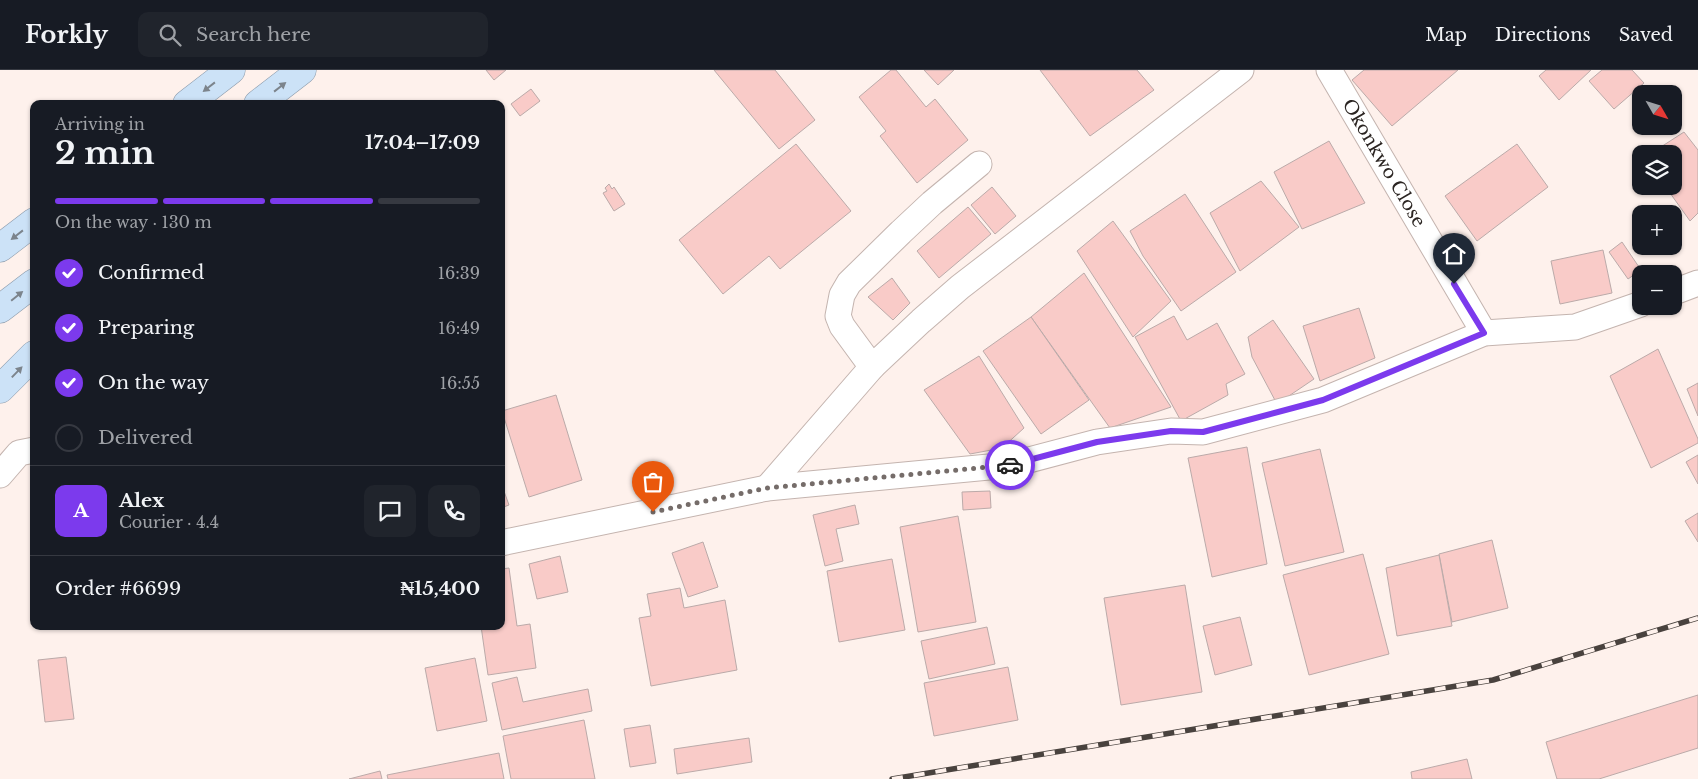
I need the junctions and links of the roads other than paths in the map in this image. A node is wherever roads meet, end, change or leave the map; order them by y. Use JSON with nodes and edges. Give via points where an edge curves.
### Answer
{"nodes":[{"id":1,"x":231,"y":70,"type":"edge"},
{"id":2,"x":302,"y":70,"type":"edge"},
{"id":3,"x":1241,"y":70,"type":"edge"},
{"id":4,"x":1329,"y":70,"type":"edge"},
{"id":5,"x":192,"y":100,"type":"edge"},
{"id":6,"x":264,"y":100,"type":"edge"},
{"id":7,"x":979,"y":164,"type":"dead end"},
{"id":8,"x":30,"y":225,"type":"edge"},
{"id":9,"x":0,"y":248,"type":"edge"},
{"id":10,"x":1698,"y":283,"type":"edge"},
{"id":11,"x":30,"y":285,"type":"edge"},
{"id":12,"x":1682,"y":289,"type":"edge"},
{"id":13,"x":1632,"y":307,"type":"edge"},
{"id":14,"x":0,"y":309,"type":"edge"},
{"id":15,"x":1484,"y":333,"type":"junction"},
{"id":16,"x":30,"y":359,"type":"edge"},
{"id":17,"x":872,"y":366,"type":"junction"},
{"id":18,"x":0,"y":389,"type":"edge"},
{"id":19,"x":30,"y":451,"type":"edge"},
{"id":20,"x":0,"y":475,"type":"edge"},
{"id":21,"x":767,"y":488,"type":"junction"},
{"id":22,"x":505,"y":542,"type":"edge"}],
"edges":[{"from":1,"to":5,"type":"highway","one_way":true},
{"from":6,"to":2,"type":"highway","one_way":true},
{"from":3,"to":17,"type":"street","via":[[960,287]]},
{"from":4,"to":15,"type":"street","name":"Okonkwo Close"},
{"from":7,"to":17,"type":"street","via":[[901,232],[849,283],[842,295],[838,316],[842,326]]},
{"from":8,"to":9,"type":"highway","one_way":true},
{"from":10,"to":12,"type":"street"},
{"from":14,"to":11,"type":"highway","one_way":true},
{"from":13,"to":15,"type":"street","via":[[1575,327]]},
{"from":15,"to":21,"type":"street","via":[[1323,400],[1203,432],[1171,431],[1097,442],[1010,465]]},
{"from":18,"to":16,"type":"highway","one_way":true},
{"from":17,"to":21,"type":"street"},
{"from":19,"to":20,"type":"street","via":[[19,453]]},
{"from":21,"to":22,"type":"street"}]}
